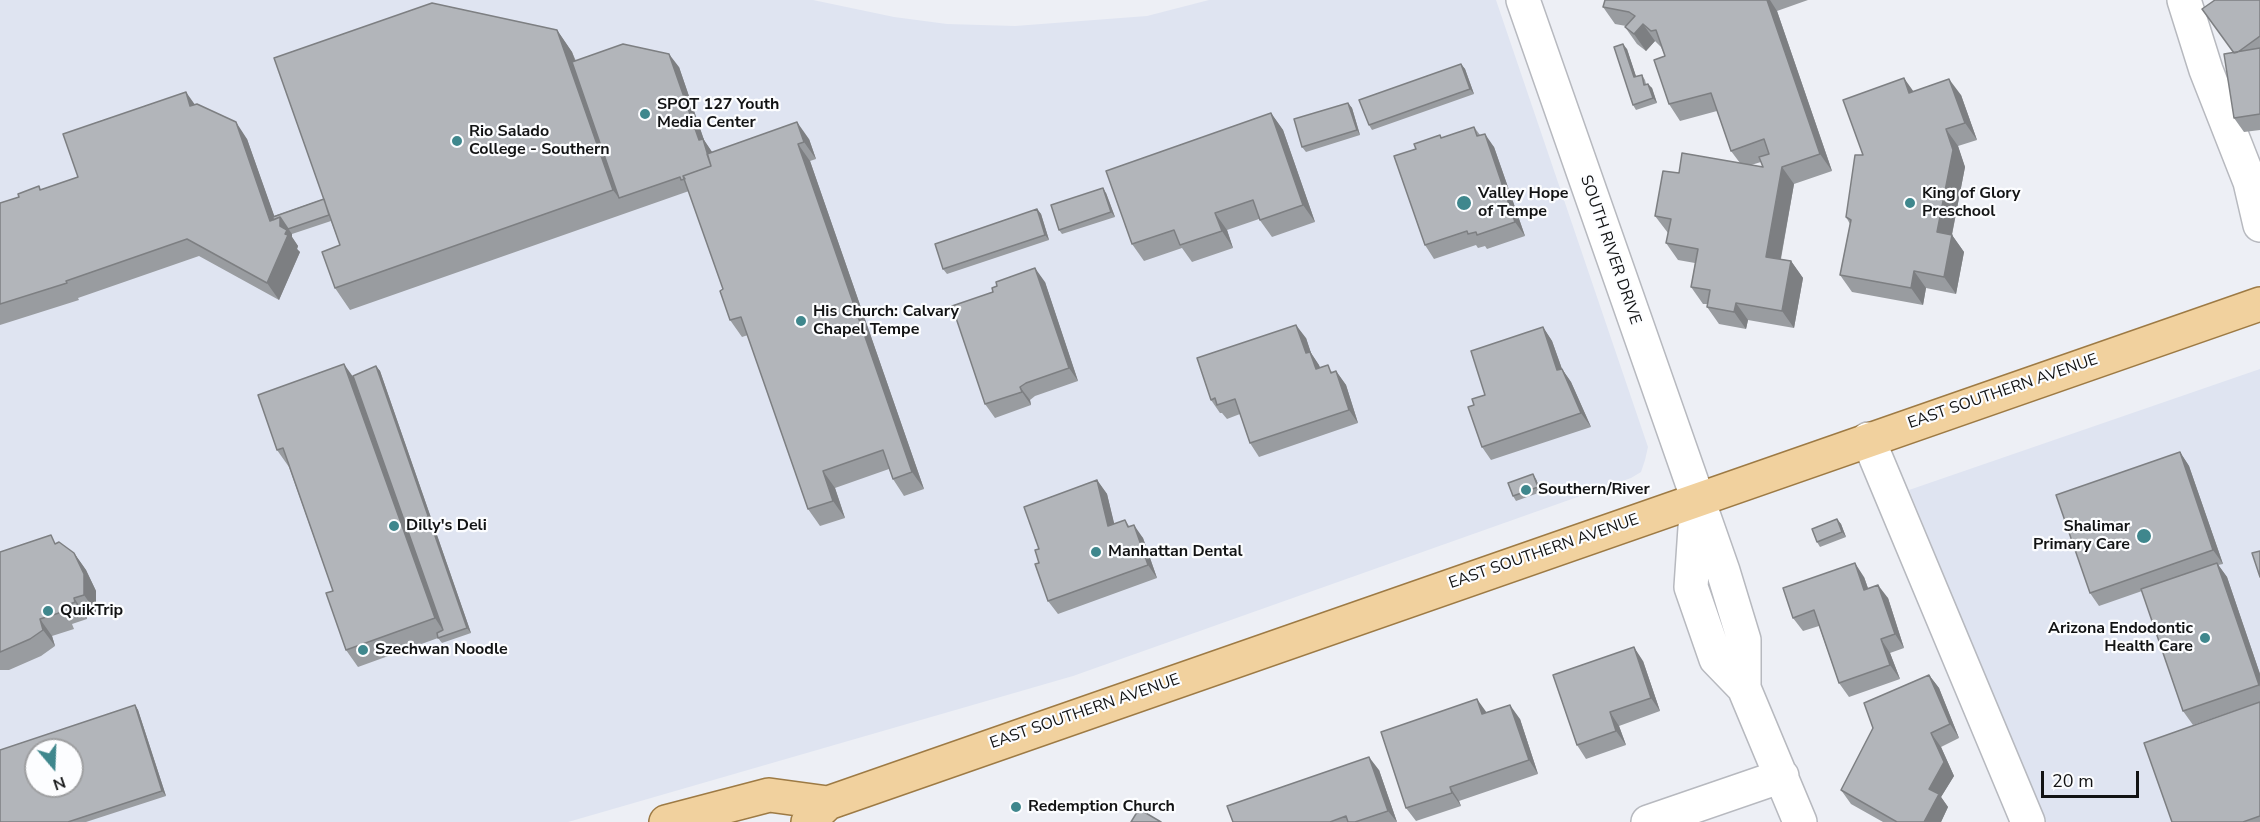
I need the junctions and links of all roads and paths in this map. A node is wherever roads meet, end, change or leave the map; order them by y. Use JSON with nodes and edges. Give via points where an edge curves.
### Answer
{"nodes":[{"id":1,"x":1523,"y":0,"type":"edge"},
{"id":2,"x":2184,"y":0,"type":"edge"},
{"id":3,"x":2260,"y":225,"type":"edge"},
{"id":4,"x":2260,"y":304,"type":"edge"},
{"id":5,"x":1868,"y":439,"type":"junction"},
{"id":6,"x":1697,"y":500,"type":"junction"},
{"id":7,"x":1782,"y":776,"type":"junction"},
{"id":8,"x":769,"y":795,"type":"junction"},
{"id":9,"x":818,"y":812,"type":"edge"},
{"id":10,"x":666,"y":822,"type":"edge"},
{"id":11,"x":723,"y":822,"type":"edge"},
{"id":12,"x":1648,"y":822,"type":"edge"},
{"id":13,"x":1800,"y":822,"type":"edge"},
{"id":14,"x":2028,"y":822,"type":"edge"}],
"edges":[{"from":1,"to":6,"type":"street","name":"SOUTH RIVER DRIVE"},
{"from":2,"to":3,"type":"street","via":[[2212,88],[2250,182]]},
{"from":4,"to":5,"type":"main road","name":"EAST SOUTHERN AVENUE"},
{"from":5,"to":6,"type":"main road","name":"EAST SOUTHERN AVENUE"},
{"from":5,"to":14,"type":"street"},
{"from":6,"to":7,"type":"street","name":"SOUTH RIVER DRIVE","via":[[1744,640],[1744,688]]},
{"from":6,"to":9,"type":"main road","name":"EAST SOUTHERN AVENUE"},
{"from":7,"to":12,"type":"street"},
{"from":7,"to":13,"type":"street","name":"SOUTH RIVER DRIVE"},
{"from":8,"to":9,"type":"main road","name":"EAST SOUTHERN AVENUE"},
{"from":8,"to":10,"type":"main road","name":"EAST SOUTHERN AVENUE"},
{"from":8,"to":11,"type":"main road"}]}
